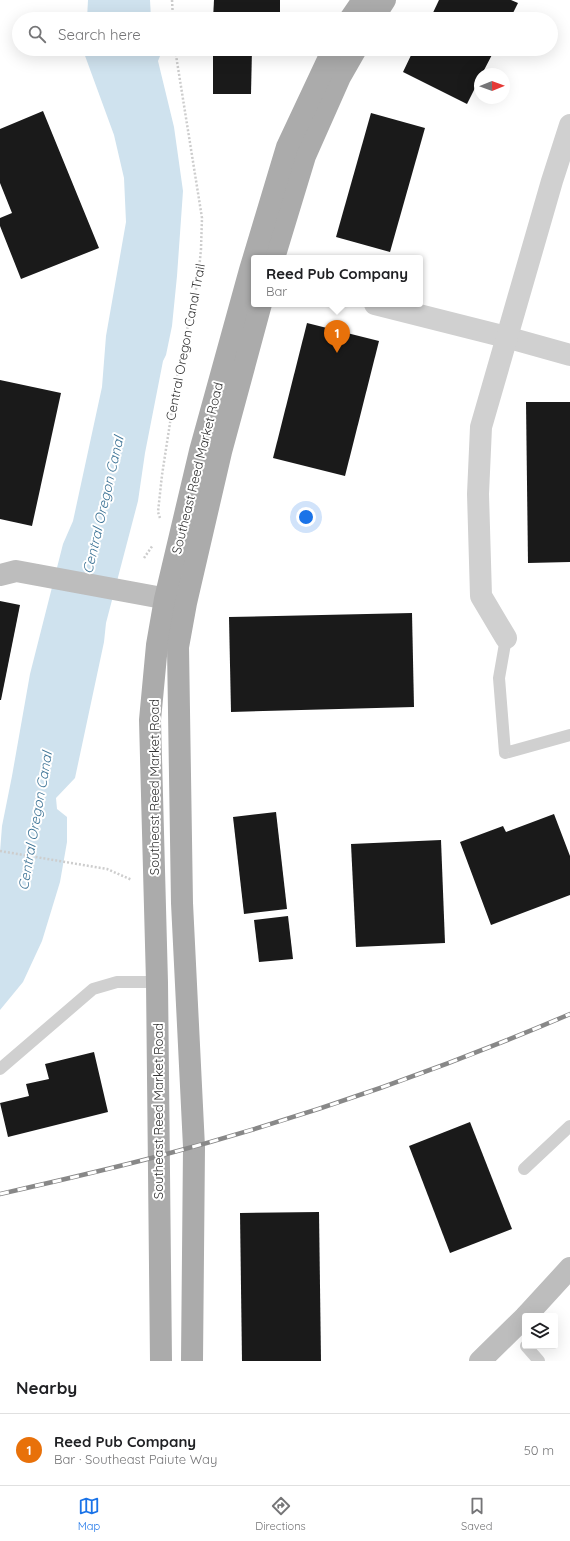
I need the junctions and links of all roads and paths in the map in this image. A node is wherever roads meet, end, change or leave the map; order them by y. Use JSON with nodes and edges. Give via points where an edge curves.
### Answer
{"nodes":[{"id":1,"x":172,"y":0,"type":"edge"},
{"id":2,"x":362,"y":0,"type":"edge"},
{"id":3,"x":385,"y":0,"type":"edge"},
{"id":4,"x":173,"y":12,"type":"edge"},
{"id":5,"x":354,"y":12,"type":"edge"},
{"id":6,"x":377,"y":12,"type":"edge"},
{"id":7,"x":176,"y":56,"type":"edge"},
{"id":8,"x":329,"y":56,"type":"edge"},
{"id":9,"x":352,"y":56,"type":"edge"},
{"id":10,"x":570,"y":125,"type":"edge"},
{"id":11,"x":256,"y":255,"type":"edge"},
{"id":12,"x":275,"y":255,"type":"edge"},
{"id":13,"x":251,"y":273,"type":"edge"},
{"id":14,"x":260,"y":307,"type":"edge"},
{"id":15,"x":387,"y":307,"type":"edge"},
{"id":16,"x":506,"y":337,"type":"junction"},
{"id":17,"x":570,"y":355,"type":"edge"},
{"id":18,"x":161,"y":523,"type":"dead end"},
{"id":19,"x":157,"y":539,"type":"dead end"},
{"id":20,"x":144,"y":558,"type":"dead end"},
{"id":21,"x":5,"y":569,"type":"edge"},
{"id":22,"x":165,"y":599,"type":"junction"},
{"id":23,"x":186,"y":603,"type":"junction"},
{"id":24,"x":506,"y":638,"type":"joint"},
{"id":25,"x":570,"y":735,"type":"edge"},
{"id":26,"x":0,"y":852,"type":"edge"},
{"id":27,"x":107,"y":869,"type":"dead end"},
{"id":28,"x":157,"y":982,"type":"junction"},
{"id":29,"x":0,"y":1069,"type":"edge"},
{"id":30,"x":570,"y":1126,"type":"edge"},
{"id":31,"x":524,"y":1169,"type":"dead end"},
{"id":32,"x":570,"y":1268,"type":"edge"},
{"id":33,"x":536,"y":1313,"type":"edge"},
{"id":34,"x":522,"y":1332,"type":"edge"},
{"id":35,"x":533,"y":1349,"type":"edge"},
{"id":36,"x":161,"y":1361,"type":"edge"},
{"id":37,"x":192,"y":1361,"type":"edge"},
{"id":38,"x":480,"y":1361,"type":"edge"},
{"id":39,"x":539,"y":1361,"type":"edge"}],
"edges":[{"from":1,"to":4,"type":"path"},
{"from":2,"to":5,"type":"main road"},
{"from":3,"to":6,"type":"main road"},
{"from":7,"to":18,"type":"path","name":"Central Oregon Canal Trail","via":[[202,218],[201,249],[198,280],[178,371],[163,468],[158,512]]},
{"from":8,"to":11,"type":"main road","name":"Southeast Reed Market Road","via":[[287,147]]},
{"from":9,"to":12,"type":"main road","via":[[304,156]]},
{"from":10,"to":16,"type":"street"},
{"from":13,"to":22,"type":"main road","name":"Southeast Reed Market Road","via":[[200,451]]},
{"from":14,"to":23,"type":"main road","name":"Southeast Reed Market Road","via":[[223,445]]},
{"from":15,"to":16,"type":"street"},
{"from":16,"to":17,"type":"street"},
{"from":16,"to":24,"type":"street","via":[[481,427],[478,494],[481,596]]},
{"from":19,"to":20,"type":"path"},
{"from":21,"to":22,"type":"street"},
{"from":22,"to":23,"type":"street"},
{"from":22,"to":28,"type":"main road","name":"Southeast Reed Market Road","via":[[157,645],[150,720]]},
{"from":23,"to":37,"type":"main road","name":"Southeast Reed Market Road","via":[[178,647],[178,700],[182,903],[194,1147]]},
{"from":24,"to":25,"type":"lane","via":[[499,678],[505,753]]},
{"from":26,"to":27,"type":"path"},
{"from":28,"to":29,"type":"lane","via":[[117,982],[93,989]]},
{"from":28,"to":36,"type":"main road","name":"Southeast Reed Market Road"},
{"from":30,"to":31,"type":"lane"},
{"from":32,"to":33,"type":"street"},
{"from":34,"to":38,"type":"street"},
{"from":35,"to":39,"type":"lane"}]}
